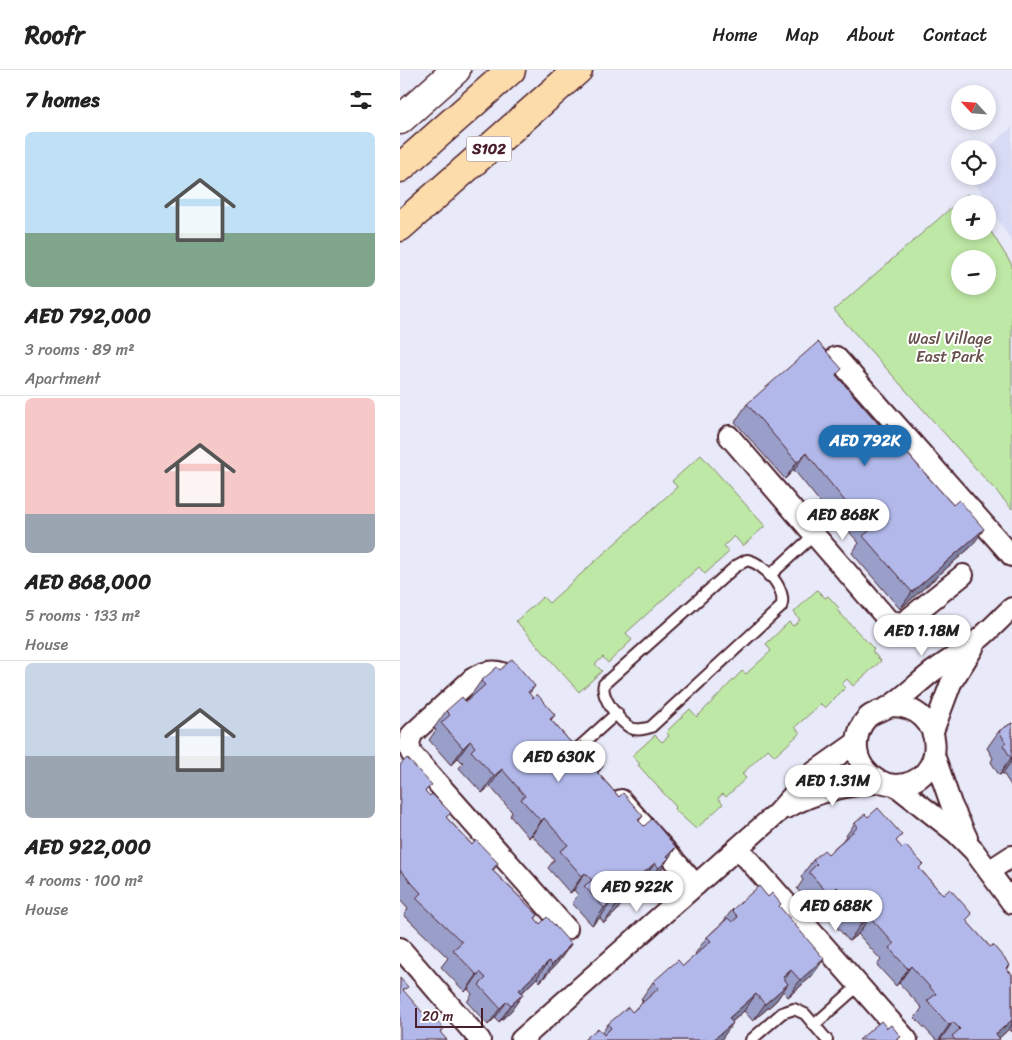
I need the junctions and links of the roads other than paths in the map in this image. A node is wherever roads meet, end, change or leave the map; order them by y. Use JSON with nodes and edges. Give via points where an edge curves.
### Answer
{"nodes":[{"id":1,"x":456,"y":70,"type":"edge"},
{"id":2,"x":511,"y":70,"type":"edge"},
{"id":3,"x":578,"y":70,"type":"edge"},
{"id":4,"x":400,"y":120,"type":"edge"},
{"id":5,"x":400,"y":168,"type":"edge"},
{"id":6,"x":400,"y":227,"type":"edge"},
{"id":7,"x":836,"y":357,"type":"dead end"},
{"id":8,"x":729,"y":436,"type":"dead end"},
{"id":9,"x":814,"y":535,"type":"junction"},
{"id":10,"x":1012,"y":556,"type":"edge"},
{"id":11,"x":963,"y":575,"type":"dead end"},
{"id":12,"x":769,"y":576,"type":"junction"},
{"id":13,"x":1012,"y":608,"type":"edge"},
{"id":14,"x":978,"y":640,"type":"junction"},
{"id":15,"x":526,"y":693,"type":"edge"},
{"id":16,"x":890,"y":706,"type":"junction"},
{"id":17,"x":617,"y":713,"type":"junction"},
{"id":18,"x":933,"y":731,"type":"junction"},
{"id":19,"x":857,"y":742,"type":"junction"},
{"id":20,"x":576,"y":750,"type":"edge"},
{"id":21,"x":934,"y":755,"type":"junction"},
{"id":22,"x":889,"y":784,"type":"junction"},
{"id":23,"x":608,"y":785,"type":"edge"},
{"id":24,"x":777,"y":813,"type":"junction"},
{"id":25,"x":738,"y":848,"type":"junction"},
{"id":26,"x":974,"y":851,"type":"junction"},
{"id":27,"x":1012,"y":856,"type":"edge"},
{"id":28,"x":988,"y":870,"type":"junction"},
{"id":29,"x":696,"y":885,"type":"junction"},
{"id":30,"x":1012,"y":903,"type":"edge"},
{"id":31,"x":567,"y":929,"type":"dead end"},
{"id":32,"x":400,"y":948,"type":"edge"},
{"id":33,"x":859,"y":985,"type":"junction"},
{"id":34,"x":814,"y":1025,"type":"junction"},
{"id":35,"x":480,"y":1040,"type":"edge"},
{"id":36,"x":520,"y":1040,"type":"edge"},
{"id":37,"x":751,"y":1040,"type":"edge"},
{"id":38,"x":827,"y":1040,"type":"edge"},
{"id":39,"x":907,"y":1040,"type":"edge"}],
"edges":[{"from":1,"to":4,"type":"street"},
{"from":2,"to":5,"type":"highway","number":"S102"},
{"from":3,"to":6,"type":"highway","number":"S102"},
{"from":7,"to":10,"type":"street"},
{"from":8,"to":9,"type":"street"},
{"from":9,"to":11,"type":"street","via":[[884,617],[896,623],[908,619]]},
{"from":9,"to":12,"type":"lane"},
{"from":12,"to":17,"type":"lane","via":[[754,561],[741,561],[607,681],[603,694]]},
{"from":12,"to":17,"type":"lane","via":[[782,596],[780,607],[651,727],[644,730],[631,728]]},
{"from":13,"to":14,"type":"street"},
{"from":14,"to":16,"type":"street"},
{"from":14,"to":18,"type":"street","via":[[951,683]]},
{"from":15,"to":31,"type":"street","via":[[504,673],[493,670],[482,673],[418,727],[409,744],[417,761]]},
{"from":16,"to":18,"type":"street","via":[[900,706],[920,714]]},
{"from":16,"to":19,"type":"street","via":[[867,718]]},
{"from":17,"to":20,"type":"lane"},
{"from":18,"to":21,"type":"street"},
{"from":19,"to":22,"type":"street","via":[[863,767],[871,776]]},
{"from":19,"to":24,"type":"street","via":[[813,773]]},
{"from":21,"to":22,"type":"street","via":[[920,777],[908,783]]},
{"from":21,"to":26,"type":"street","via":[[951,804]]},
{"from":22,"to":24,"type":"street","via":[[855,784],[828,790]]},
{"from":22,"to":26,"type":"street","via":[[936,816]]},
{"from":23,"to":29,"type":"street"},
{"from":24,"to":25,"type":"street"},
{"from":25,"to":29,"type":"street"},
{"from":25,"to":33,"type":"street"},
{"from":26,"to":28,"type":"street"},
{"from":27,"to":28,"type":"street"},
{"from":28,"to":30,"type":"street"},
{"from":29,"to":36,"type":"street"},
{"from":32,"to":35,"type":"street"},
{"from":33,"to":34,"type":"lane"},
{"from":33,"to":39,"type":"street"},
{"from":34,"to":37,"type":"lane","via":[[800,1011],[787,1010]]},
{"from":34,"to":38,"type":"lane"}]}
